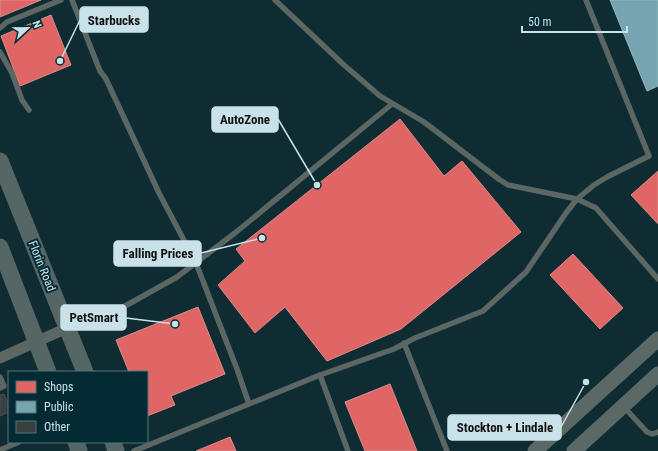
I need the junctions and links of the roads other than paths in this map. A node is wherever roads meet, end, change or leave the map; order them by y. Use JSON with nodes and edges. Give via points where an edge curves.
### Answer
{"nodes":[{"id":1,"x":61,"y":0,"type":"edge"},
{"id":2,"x":72,"y":0,"type":"edge"},
{"id":3,"x":275,"y":0,"type":"edge"},
{"id":4,"x":586,"y":0,"type":"edge"},
{"id":5,"x":0,"y":28,"type":"edge"},
{"id":6,"x":0,"y":52,"type":"edge"},
{"id":7,"x":392,"y":104,"type":"junction"},
{"id":8,"x":29,"y":110,"type":"dead end"},
{"id":9,"x":0,"y":161,"type":"edge"},
{"id":10,"x":577,"y":200,"type":"junction"},
{"id":11,"x":0,"y":248,"type":"edge"},
{"id":12,"x":196,"y":262,"type":"junction"},
{"id":13,"x":658,"y":279,"type":"edge"},
{"id":14,"x":67,"y":328,"type":"junction"},
{"id":15,"x":658,"y":339,"type":"edge"},
{"id":16,"x":36,"y":342,"type":"junction"},
{"id":17,"x":404,"y":343,"type":"junction"},
{"id":18,"x":0,"y":358,"type":"edge"},
{"id":19,"x":48,"y":371,"type":"edge"},
{"id":20,"x":85,"y":371,"type":"edge"},
{"id":21,"x":658,"y":374,"type":"edge"},
{"id":22,"x":320,"y":375,"type":"junction"},
{"id":23,"x":0,"y":378,"type":"edge"},
{"id":24,"x":0,"y":388,"type":"edge"},
{"id":25,"x":248,"y":404,"type":"junction"},
{"id":26,"x":623,"y":406,"type":"junction"},
{"id":27,"x":658,"y":432,"type":"edge"},
{"id":28,"x":18,"y":443,"type":"edge"},
{"id":29,"x":0,"y":450,"type":"edge"},
{"id":30,"x":134,"y":451,"type":"edge"},
{"id":31,"x":348,"y":451,"type":"edge"},
{"id":32,"x":447,"y":451,"type":"edge"},
{"id":33,"x":535,"y":451,"type":"edge"},
{"id":34,"x":574,"y":451,"type":"edge"}],
"edges":[{"from":1,"to":5,"type":"lane","via":[[7,22]]},
{"from":2,"to":12,"type":"lane","via":[[100,71],[159,193]]},
{"from":3,"to":7,"type":"lane","via":[[344,65]]},
{"from":4,"to":10,"type":"lane","via":[[649,156],[607,177]]},
{"from":6,"to":8,"type":"lane"},
{"from":7,"to":10,"type":"lane","via":[[424,122],[508,185]]},
{"from":7,"to":12,"type":"lane"},
{"from":9,"to":14,"type":"main road","name":"Florin Road"},
{"from":10,"to":13,"type":"lane","via":[[596,208]]},
{"from":10,"to":17,"type":"lane","via":[[526,272],[483,311]]},
{"from":11,"to":16,"type":"main road"},
{"from":12,"to":14,"type":"lane","via":[[177,277],[127,305]]},
{"from":12,"to":25,"type":"lane"},
{"from":14,"to":16,"type":"street"},
{"from":14,"to":20,"type":"main road","name":"Florin Road"},
{"from":15,"to":33,"type":"main road"},
{"from":16,"to":18,"type":"street"},
{"from":16,"to":19,"type":"main road"},
{"from":17,"to":22,"type":"lane","via":[[394,349]]},
{"from":17,"to":32,"type":"lane"},
{"from":21,"to":26,"type":"main road"},
{"from":22,"to":25,"type":"lane"},
{"from":22,"to":31,"type":"lane"},
{"from":23,"to":24,"type":"lane","via":[[4,386]]},
{"from":25,"to":30,"type":"lane"},
{"from":26,"to":27,"type":"lane","via":[[647,432]]},
{"from":26,"to":34,"type":"main road"},
{"from":28,"to":29,"type":"lane"}]}
